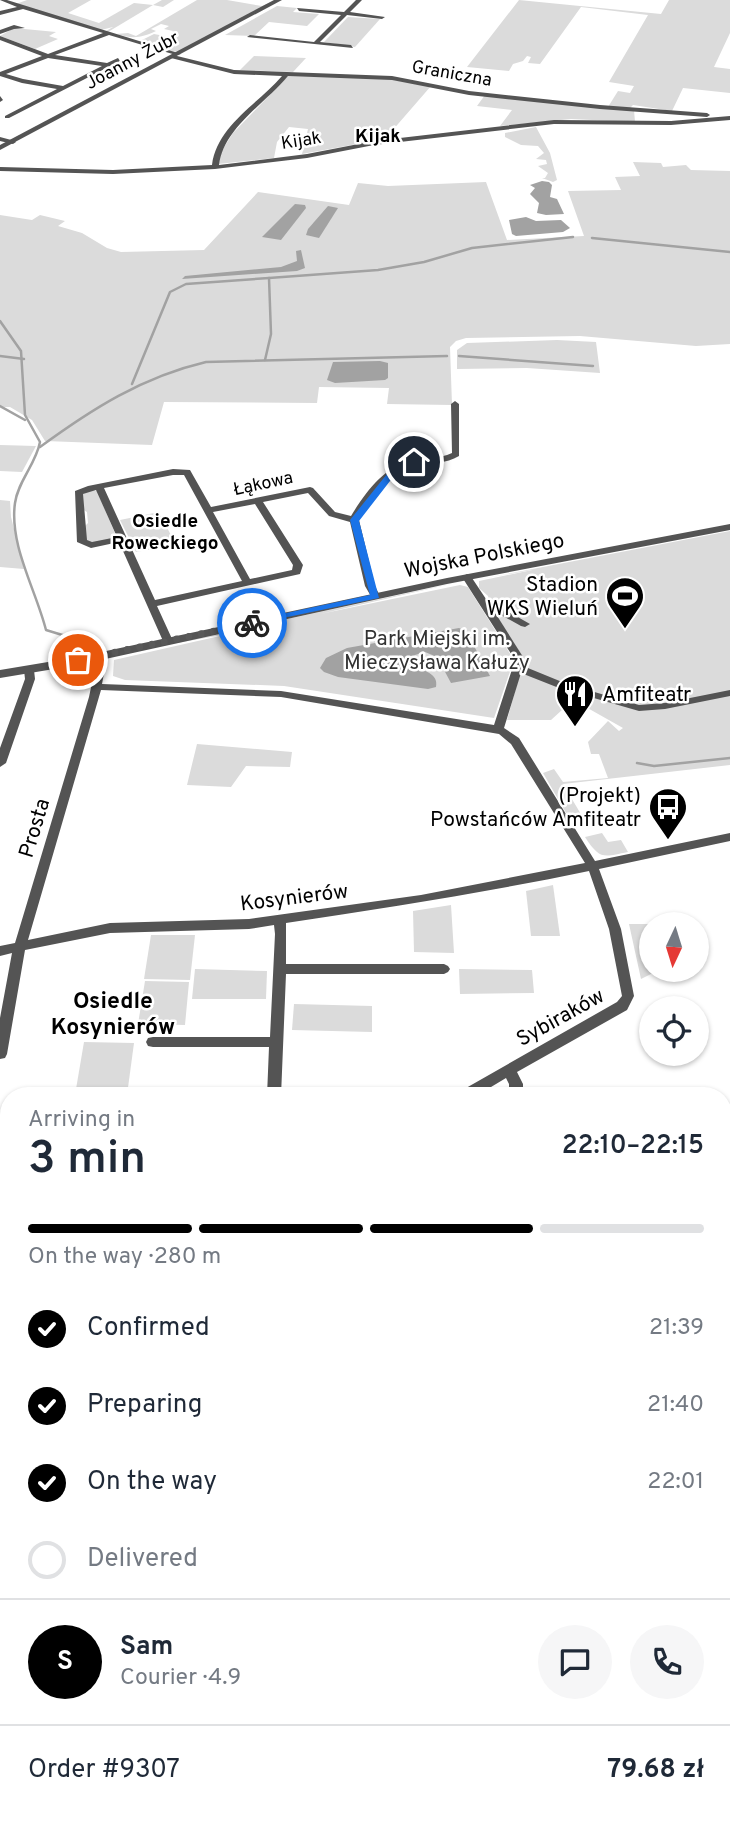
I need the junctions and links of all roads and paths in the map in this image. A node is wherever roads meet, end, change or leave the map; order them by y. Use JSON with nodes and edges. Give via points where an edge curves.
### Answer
{"nodes":[{"id":1,"x":1,"y":0,"type":"edge"},
{"id":2,"x":279,"y":0,"type":"edge"},
{"id":3,"x":359,"y":0,"type":"edge"},
{"id":4,"x":24,"y":7,"type":"junction"},
{"id":5,"x":299,"y":9,"type":"dead end"},
{"id":6,"x":0,"y":13,"type":"edge"},
{"id":7,"x":345,"y":13,"type":"junction"},
{"id":8,"x":382,"y":17,"type":"dead end"},
{"id":9,"x":22,"y":28,"type":"dead end"},
{"id":10,"x":0,"y":33,"type":"edge"},
{"id":11,"x":108,"y":33,"type":"junction"},
{"id":12,"x":250,"y":37,"type":"dead end"},
{"id":13,"x":0,"y":38,"type":"edge"},
{"id":14,"x":316,"y":43,"type":"junction"},
{"id":15,"x":351,"y":47,"type":"dead end"},
{"id":16,"x":175,"y":55,"type":"junction"},
{"id":17,"x":48,"y":56,"type":"junction"},
{"id":18,"x":118,"y":61,"type":"dead end"},
{"id":19,"x":108,"y":65,"type":"junction"},
{"id":20,"x":0,"y":74,"type":"edge"},
{"id":21,"x":286,"y":74,"type":"junction"},
{"id":22,"x":64,"y":88,"type":"junction"},
{"id":23,"x":0,"y":108,"type":"edge"},
{"id":24,"x":20,"y":110,"type":"junction"},
{"id":25,"x":7,"y":117,"type":"dead end"},
{"id":26,"x":728,"y":118,"type":"edge"},
{"id":27,"x":0,"y":139,"type":"edge"},
{"id":28,"x":13,"y":142,"type":"junction"},
{"id":29,"x":0,"y":148,"type":"edge"},
{"id":30,"x":215,"y":167,"type":"junction"},
{"id":31,"x":0,"y":169,"type":"edge"},
{"id":32,"x":455,"y":404,"type":"dead end"},
{"id":33,"x":99,"y":486,"type":"junction"},
{"id":34,"x":257,"y":500,"type":"junction"},
{"id":35,"x":208,"y":510,"type":"junction"},
{"id":36,"x":354,"y":520,"type":"junction"},
{"id":37,"x":730,"y":527,"type":"edge"},
{"id":38,"x":121,"y":539,"type":"junction"},
{"id":39,"x":467,"y":577,"type":"junction"},
{"id":40,"x":248,"y":583,"type":"junction"},
{"id":41,"x":376,"y":596,"type":"junction"},
{"id":42,"x":483,"y":601,"type":"junction"},
{"id":43,"x":152,"y":604,"type":"junction"},
{"id":44,"x":525,"y":624,"type":"dead end"},
{"id":45,"x":168,"y":641,"type":"junction"},
{"id":46,"x":98,"y":656,"type":"junction"},
{"id":47,"x":519,"y":668,"type":"junction"},
{"id":48,"x":29,"y":670,"type":"junction"},
{"id":49,"x":0,"y":674,"type":"edge"},
{"id":50,"x":97,"y":687,"type":"junction"},
{"id":51,"x":730,"y":693,"type":"edge"},
{"id":52,"x":498,"y":730,"type":"junction"},
{"id":53,"x":0,"y":763,"type":"edge"},
{"id":54,"x":730,"y":837,"type":"edge"},
{"id":55,"x":593,"y":866,"type":"junction"},
{"id":56,"x":279,"y":920,"type":"junction"},
{"id":57,"x":21,"y":946,"type":"junction"},
{"id":58,"x":0,"y":951,"type":"edge"},
{"id":59,"x":279,"y":968,"type":"junction"},
{"id":60,"x":444,"y":969,"type":"dead end"},
{"id":61,"x":153,"y":1042,"type":"dead end"},
{"id":62,"x":276,"y":1042,"type":"junction"},
{"id":63,"x":0,"y":1054,"type":"edge"},
{"id":64,"x":509,"y":1070,"type":"junction"},
{"id":65,"x":274,"y":1087,"type":"edge"},
{"id":66,"x":480,"y":1087,"type":"edge"},
{"id":67,"x":516,"y":1087,"type":"edge"}],
"edges":[{"from":1,"to":4,"type":"street","name":"Graniczna"},
{"from":2,"to":16,"type":"street","name":"Joanny Żubr"},
{"from":3,"to":7,"type":"street"},
{"from":4,"to":6,"type":"street"},
{"from":4,"to":11,"type":"street","name":"Graniczna"},
{"from":5,"to":7,"type":"street"},
{"from":7,"to":8,"type":"street"},
{"from":7,"to":14,"type":"street"},
{"from":9,"to":10,"type":"street"},
{"from":11,"to":16,"type":"street","name":"Graniczna"},
{"from":11,"to":17,"type":"street"},
{"from":12,"to":14,"type":"street"},
{"from":13,"to":17,"type":"street"},
{"from":14,"to":15,"type":"street"},
{"from":16,"to":21,"type":"street","name":"Graniczna","via":[[226,71]]},
{"from":16,"to":28,"type":"street","name":"Joanny Żubr"},
{"from":17,"to":19,"type":"street"},
{"from":17,"to":20,"type":"street"},
{"from":18,"to":19,"type":"street"},
{"from":19,"to":22,"type":"street"},
{"from":20,"to":22,"type":"street"},
{"from":21,"to":26,"type":"street","name":"Graniczna","via":[[392,78],[469,93]]},
{"from":21,"to":30,"type":"street","via":[[228,136]]},
{"from":22,"to":24,"type":"street"},
{"from":23,"to":24,"type":"street"},
{"from":24,"to":25,"type":"street"},
{"from":26,"to":30,"type":"street","name":"Kijak","via":[[661,124],[554,122]]},
{"from":27,"to":28,"type":"street"},
{"from":28,"to":29,"type":"street","name":"Joanny Żubr"},
{"from":30,"to":31,"type":"street","name":"Kijak","via":[[113,172]]},
{"from":32,"to":36,"type":"street","via":[[456,454],[398,467]]},
{"from":33,"to":35,"type":"street","via":[[185,472]]},
{"from":33,"to":38,"type":"street"},
{"from":33,"to":38,"type":"street","via":[[77,495],[82,542],[91,545]]},
{"from":34,"to":35,"type":"street","name":"Łąkowa"},
{"from":34,"to":36,"type":"street","name":"Łąkowa","via":[[310,490],[332,514]]},
{"from":34,"to":40,"type":"street","via":[[298,570]]},
{"from":35,"to":40,"type":"street"},
{"from":36,"to":41,"type":"street"},
{"from":37,"to":39,"type":"street","name":"Wojska Polskiego"},
{"from":38,"to":43,"type":"street"},
{"from":39,"to":41,"type":"street","name":"Wojska Polskiego"},
{"from":39,"to":42,"type":"street"},
{"from":40,"to":43,"type":"street"},
{"from":41,"to":45,"type":"street","name":"Wojska Polskiego"},
{"from":42,"to":44,"type":"street"},
{"from":42,"to":47,"type":"street","via":[[519,657]]},
{"from":43,"to":45,"type":"street"},
{"from":45,"to":46,"type":"street","name":"Wojska Polskiego"},
{"from":46,"to":48,"type":"street","name":"Wojska Polskiego"},
{"from":46,"to":50,"type":"street","name":"Prosta"},
{"from":47,"to":51,"type":"street","via":[[639,708]]},
{"from":47,"to":52,"type":"street"},
{"from":48,"to":49,"type":"street","name":"Wojska Polskiego"},
{"from":48,"to":53,"type":"street","via":[[30,679]]},
{"from":50,"to":52,"type":"street","via":[[281,694]]},
{"from":50,"to":57,"type":"street","name":"Prosta"},
{"from":52,"to":55,"type":"street","via":[[515,741]]},
{"from":54,"to":55,"type":"street","name":"Kosynierów"},
{"from":55,"to":56,"type":"street","name":"Kosynierów","via":[[471,891]]},
{"from":55,"to":64,"type":"street","name":"Sybiraków","via":[[615,929],[626,1001]]},
{"from":56,"to":57,"type":"street","name":"Kosynierów","via":[[224,926],[127,926]]},
{"from":56,"to":59,"type":"street"},
{"from":57,"to":58,"type":"street","name":"Kosynierów"},
{"from":57,"to":63,"type":"street","name":"Prosta"},
{"from":59,"to":60,"type":"street"},
{"from":59,"to":62,"type":"street"},
{"from":61,"to":62,"type":"street"},
{"from":62,"to":65,"type":"street"},
{"from":64,"to":66,"type":"street","name":"Sybiraków"},
{"from":64,"to":67,"type":"street"}]}
